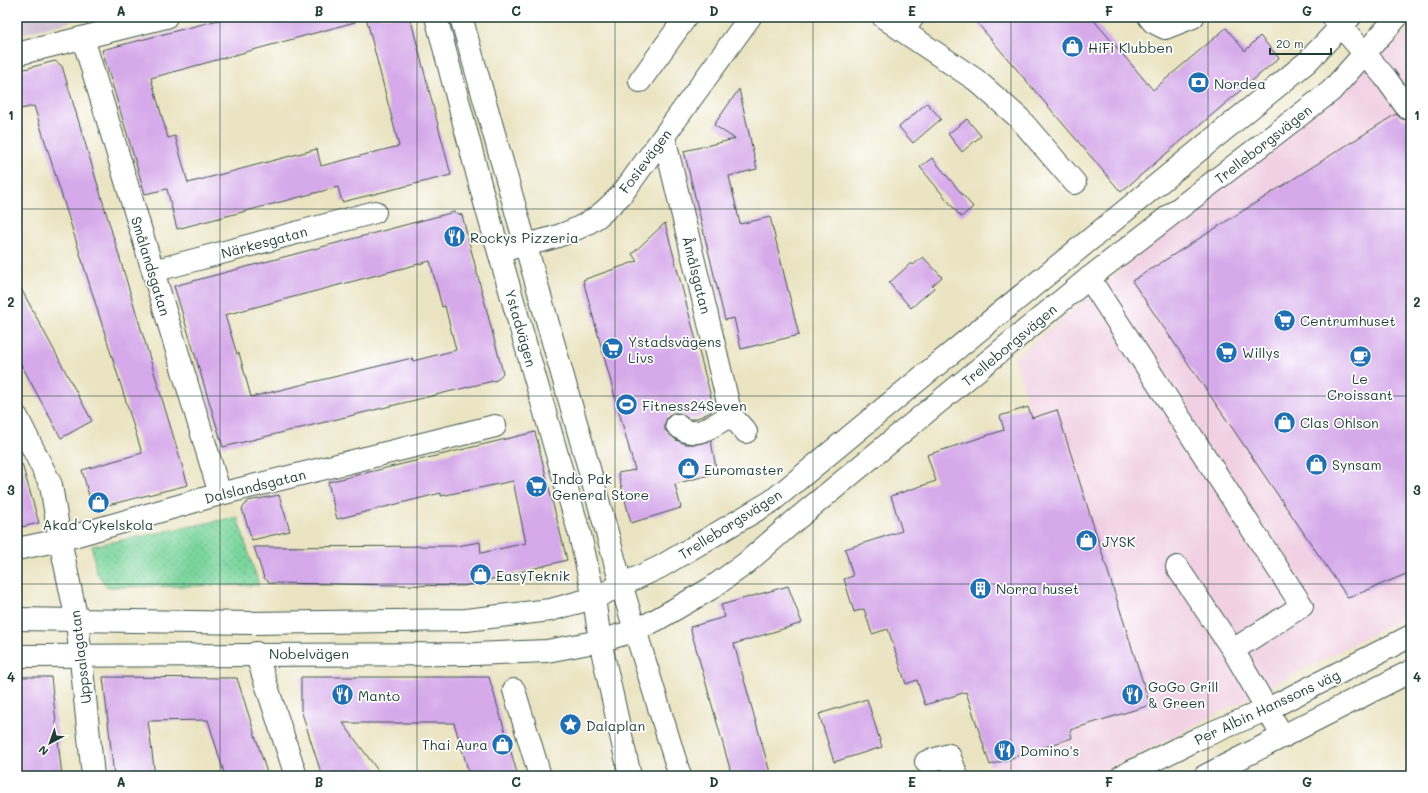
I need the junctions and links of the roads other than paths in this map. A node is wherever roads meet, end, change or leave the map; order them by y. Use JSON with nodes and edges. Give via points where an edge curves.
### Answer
{"nodes":[{"id":1,"x":166,"y":17,"type":"edge"},
{"id":2,"x":436,"y":17,"type":"edge"},
{"id":3,"x":461,"y":17,"type":"edge"},
{"id":4,"x":686,"y":17,"type":"edge"},
{"id":5,"x":750,"y":17,"type":"edge"},
{"id":6,"x":883,"y":17,"type":"edge"},
{"id":7,"x":1149,"y":17,"type":"edge"},
{"id":8,"x":1193,"y":17,"type":"edge"},
{"id":9,"x":1396,"y":17,"type":"edge"},
{"id":10,"x":1342,"y":20,"type":"edge"},
{"id":11,"x":908,"y":24,"type":"edge"},
{"id":12,"x":83,"y":38,"type":"junction"},
{"id":13,"x":1365,"y":52,"type":"junction"},
{"id":14,"x":17,"y":54,"type":"edge"},
{"id":15,"x":640,"y":81,"type":"dead end"},
{"id":16,"x":1407,"y":108,"type":"dead end"},
{"id":17,"x":664,"y":137,"type":"junction"},
{"id":18,"x":1075,"y":183,"type":"dead end"},
{"id":19,"x":375,"y":212,"type":"dead end"},
{"id":20,"x":526,"y":244,"type":"junction"},
{"id":21,"x":499,"y":251,"type":"junction"},
{"id":22,"x":153,"y":271,"type":"junction"},
{"id":23,"x":1089,"y":278,"type":"junction"},
{"id":24,"x":731,"y":415,"type":"junction"},
{"id":25,"x":17,"y":417,"type":"edge"},
{"id":26,"x":677,"y":425,"type":"dead end"},
{"id":27,"x":495,"y":426,"type":"dead end"},
{"id":28,"x":746,"y":432,"type":"dead end"},
{"id":29,"x":220,"y":494,"type":"junction"},
{"id":30,"x":60,"y":540,"type":"junction"},
{"id":31,"x":17,"y":549,"type":"edge"},
{"id":32,"x":1177,"y":567,"type":"dead end"},
{"id":33,"x":621,"y":584,"type":"junction"},
{"id":34,"x":594,"y":598,"type":"junction"},
{"id":35,"x":17,"y":619,"type":"edge"},
{"id":36,"x":77,"y":621,"type":"junction"},
{"id":37,"x":634,"y":630,"type":"junction"},
{"id":38,"x":1411,"y":636,"type":"edge"},
{"id":39,"x":600,"y":641,"type":"junction"},
{"id":40,"x":1233,"y":650,"type":"junction"},
{"id":41,"x":256,"y":653,"type":"junction"},
{"id":42,"x":81,"y":655,"type":"junction"},
{"id":43,"x":17,"y":656,"type":"edge"},
{"id":44,"x":1411,"y":671,"type":"edge"},
{"id":45,"x":514,"y":690,"type":"dead end"},
{"id":46,"x":1268,"y":709,"type":"junction"},
{"id":47,"x":1283,"y":737,"type":"junction"},
{"id":48,"x":926,"y":762,"type":"dead end"},
{"id":49,"x":92,"y":776,"type":"edge"},
{"id":50,"x":296,"y":776,"type":"edge"},
{"id":51,"x":540,"y":776,"type":"edge"},
{"id":52,"x":630,"y":776,"type":"edge"},
{"id":53,"x":680,"y":776,"type":"edge"},
{"id":54,"x":957,"y":776,"type":"edge"},
{"id":55,"x":1122,"y":776,"type":"edge"},
{"id":56,"x":1205,"y":776,"type":"edge"}],
"edges":[{"from":1,"to":12,"type":"main road"},
{"from":2,"to":21,"type":"main road","name":"Ystadvägen"},
{"from":3,"to":20,"type":"main road","name":"Ystadvägen"},
{"from":4,"to":15,"type":"main road"},
{"from":5,"to":17,"type":"main road","name":"Fosievägen"},
{"from":6,"to":11,"type":"main road"},
{"from":7,"to":8,"type":"main road","via":[[1165,28]]},
{"from":9,"to":13,"type":"main road","name":"Trelleborgsvägen"},
{"from":10,"to":13,"type":"main road"},
{"from":10,"to":33,"type":"main road","name":"Trelleborgsvägen","via":[[1307,62],[772,502],[660,567]]},
{"from":11,"to":18,"type":"main road","via":[[1019,118]]},
{"from":12,"to":14,"type":"main road"},
{"from":12,"to":22,"type":"main road","name":"Smålandsgatan"},
{"from":13,"to":16,"type":"main road"},
{"from":13,"to":23,"type":"main road","name":"Trelleborgsvägen","via":[[1331,91]]},
{"from":17,"to":20,"type":"main road","name":"Fosievägen","via":[[622,194],[605,211],[581,226],[546,240]]},
{"from":17,"to":24,"type":"main road","name":"Åmålsgatan"},
{"from":19,"to":22,"type":"main road","name":"Närkesgatan"},
{"from":20,"to":21,"type":"main road","name":"Fosievägen"},
{"from":20,"to":33,"type":"main road","name":"Ystadvägen"},
{"from":21,"to":34,"type":"main road","name":"Ystadvägen","via":[[580,534]]},
{"from":22,"to":29,"type":"main road","name":"Smålandsgatan"},
{"from":23,"to":37,"type":"main road","name":"Trelleborgsvägen","via":[[745,564],[710,589]]},
{"from":23,"to":40,"type":"main road","via":[[1302,606]]},
{"from":24,"to":26,"type":"main road","via":[[704,431],[691,433],[683,431]]},
{"from":24,"to":28,"type":"main road","name":"Åmålsgatan"},
{"from":25,"to":30,"type":"main road","name":"Uppsalagatan","via":[[51,486]]},
{"from":27,"to":29,"type":"main road","name":"Dalslandsgatan"},
{"from":29,"to":30,"type":"main road","name":"Dalslandsgatan"},
{"from":30,"to":31,"type":"main road","name":"Dalslandsgatan"},
{"from":30,"to":36,"type":"main road","name":"Uppsalagatan"},
{"from":32,"to":40,"type":"main road"},
{"from":33,"to":34,"type":"main road","name":"Trelleborgsvägen"},
{"from":33,"to":37,"type":"main road","name":"Ystadvägen"},
{"from":34,"to":36,"type":"main road","via":[[550,610],[466,620],[250,623]]},
{"from":34,"to":39,"type":"main road","name":"Ystadvägen"},
{"from":35,"to":36,"type":"main road"},
{"from":36,"to":42,"type":"main road","name":"Uppsalagatan"},
{"from":37,"to":39,"type":"main road","name":"Trelleborgsvägen"},
{"from":37,"to":53,"type":"main road"},
{"from":38,"to":46,"type":"main road","name":"Per Albin Hanssons väg"},
{"from":39,"to":41,"type":"main road","name":"Nobelvägen","via":[[547,651],[476,654]]},
{"from":39,"to":52,"type":"main road"},
{"from":40,"to":46,"type":"main road"},
{"from":41,"to":42,"type":"main road","name":"Nobelvägen"},
{"from":41,"to":50,"type":"main road"},
{"from":42,"to":43,"type":"main road","name":"Nobelvägen"},
{"from":42,"to":49,"type":"main road","name":"Uppsalagatan"},
{"from":44,"to":47,"type":"main road"},
{"from":45,"to":51,"type":"main road"},
{"from":46,"to":47,"type":"main road"},
{"from":46,"to":55,"type":"main road","name":"Per Albin Hanssons väg","via":[[1197,739]]},
{"from":47,"to":56,"type":"main road"},
{"from":48,"to":54,"type":"main road","via":[[949,755]]}]}
